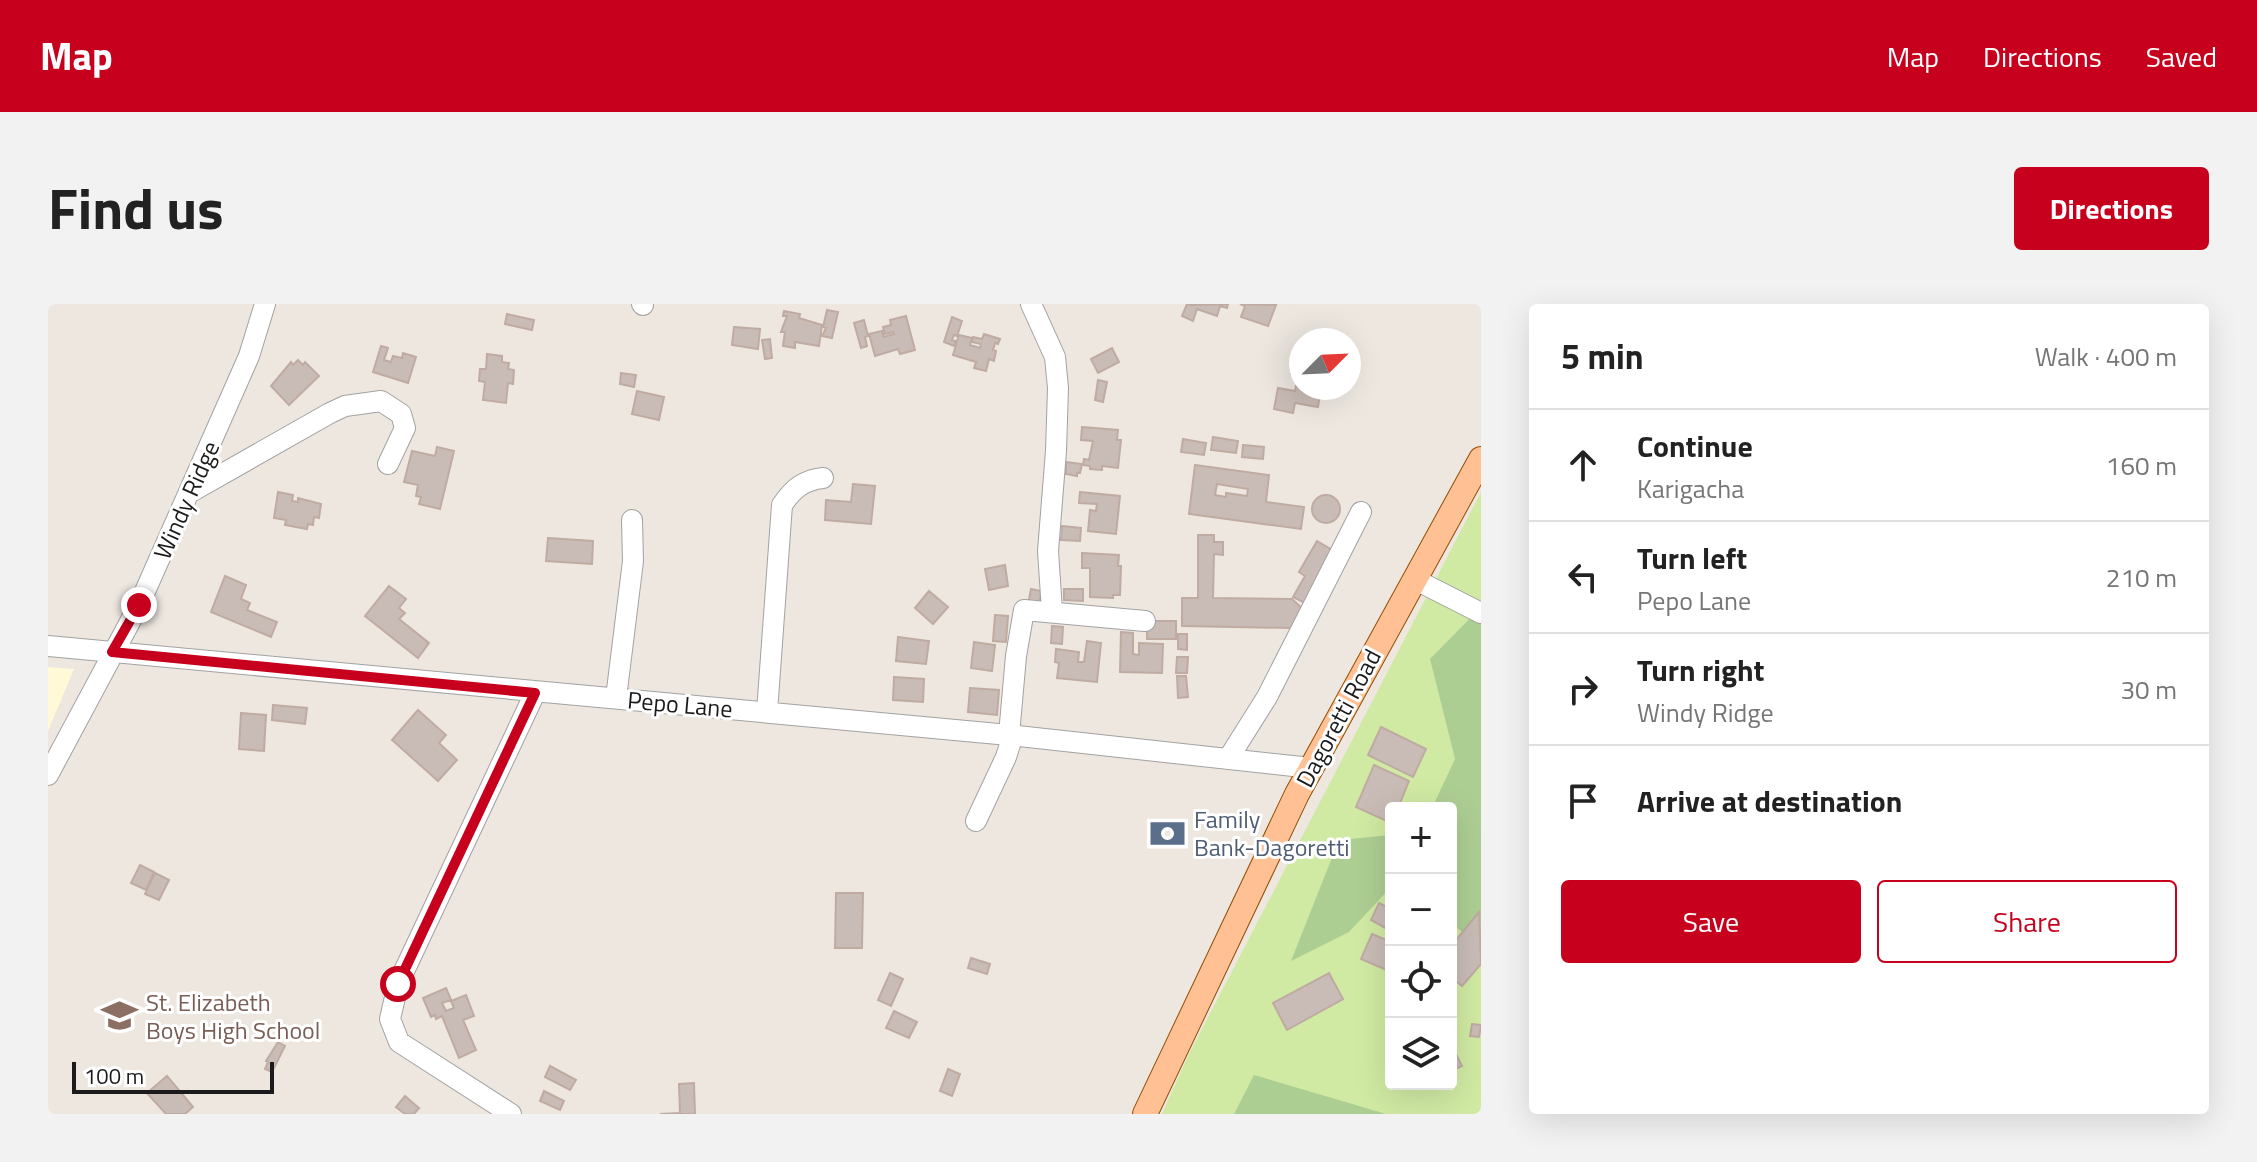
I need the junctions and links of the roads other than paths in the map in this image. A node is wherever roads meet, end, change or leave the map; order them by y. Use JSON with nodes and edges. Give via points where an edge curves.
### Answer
{"nodes":[{"id":1,"x":263,"y":304,"type":"edge"},
{"id":2,"x":1031,"y":304,"type":"edge"},
{"id":3,"x":1481,"y":459,"type":"edge"},
{"id":4,"x":388,"y":464,"type":"dead end"},
{"id":5,"x":823,"y":478,"type":"dead end"},
{"id":6,"x":1474,"y":488,"type":"edge"},
{"id":7,"x":189,"y":493,"type":"junction"},
{"id":8,"x":1361,"y":512,"type":"dead end"},
{"id":9,"x":632,"y":520,"type":"dead end"},
{"id":10,"x":1414,"y":579,"type":"junction"},
{"id":11,"x":1052,"y":611,"type":"junction"},
{"id":12,"x":1481,"y":613,"type":"edge"},
{"id":13,"x":1145,"y":621,"type":"dead end"},
{"id":14,"x":48,"y":646,"type":"edge"},
{"id":15,"x":112,"y":652,"type":"junction"},
{"id":16,"x":535,"y":693,"type":"junction"},
{"id":17,"x":616,"y":698,"type":"junction"},
{"id":18,"x":767,"y":712,"type":"junction"},
{"id":19,"x":1011,"y":735,"type":"junction"},
{"id":20,"x":1228,"y":759,"type":"junction"},
{"id":21,"x":1311,"y":768,"type":"junction"},
{"id":22,"x":48,"y":775,"type":"edge"},
{"id":23,"x":976,"y":821,"type":"dead end"},
{"id":24,"x":511,"y":1114,"type":"edge"},
{"id":25,"x":1145,"y":1114,"type":"edge"}],
"edges":[{"from":1,"to":7,"type":"street","name":"Windy Ridge","via":[[249,356]]},
{"from":2,"to":11,"type":"street","via":[[1055,357],[1058,388],[1048,551]]},
{"from":3,"to":6,"type":"main road","name":"Dagoretti Road"},
{"from":4,"to":7,"type":"street","via":[[405,428],[401,414],[381,401],[345,406]]},
{"from":5,"to":18,"type":"street","via":[[793,489],[782,505]]},
{"from":6,"to":10,"type":"main road","name":"Dagoretti Road"},
{"from":7,"to":15,"type":"street","name":"Windy Ridge"},
{"from":8,"to":20,"type":"street","via":[[1267,697]]},
{"from":9,"to":17,"type":"street","via":[[633,561]]},
{"from":10,"to":12,"type":"street"},
{"from":10,"to":21,"type":"main road","name":"Dagoretti Road"},
{"from":11,"to":13,"type":"street"},
{"from":11,"to":19,"type":"street","via":[[1027,609],[1022,615]]},
{"from":14,"to":15,"type":"street","name":"Pepo Lane"},
{"from":15,"to":16,"type":"street","name":"Pepo Lane"},
{"from":15,"to":22,"type":"street","name":"Windy Ridge"},
{"from":16,"to":17,"type":"street","name":"Pepo Lane"},
{"from":16,"to":24,"type":"street","via":[[398,984],[390,1019],[399,1042]]},
{"from":17,"to":18,"type":"street","name":"Pepo Lane"},
{"from":18,"to":19,"type":"street","name":"Pepo Lane"},
{"from":19,"to":20,"type":"street","name":"Pepo Lane"},
{"from":19,"to":23,"type":"street"},
{"from":20,"to":21,"type":"street","name":"Pepo Lane"},
{"from":21,"to":25,"type":"main road","name":"Dagoretti Road"}]}
